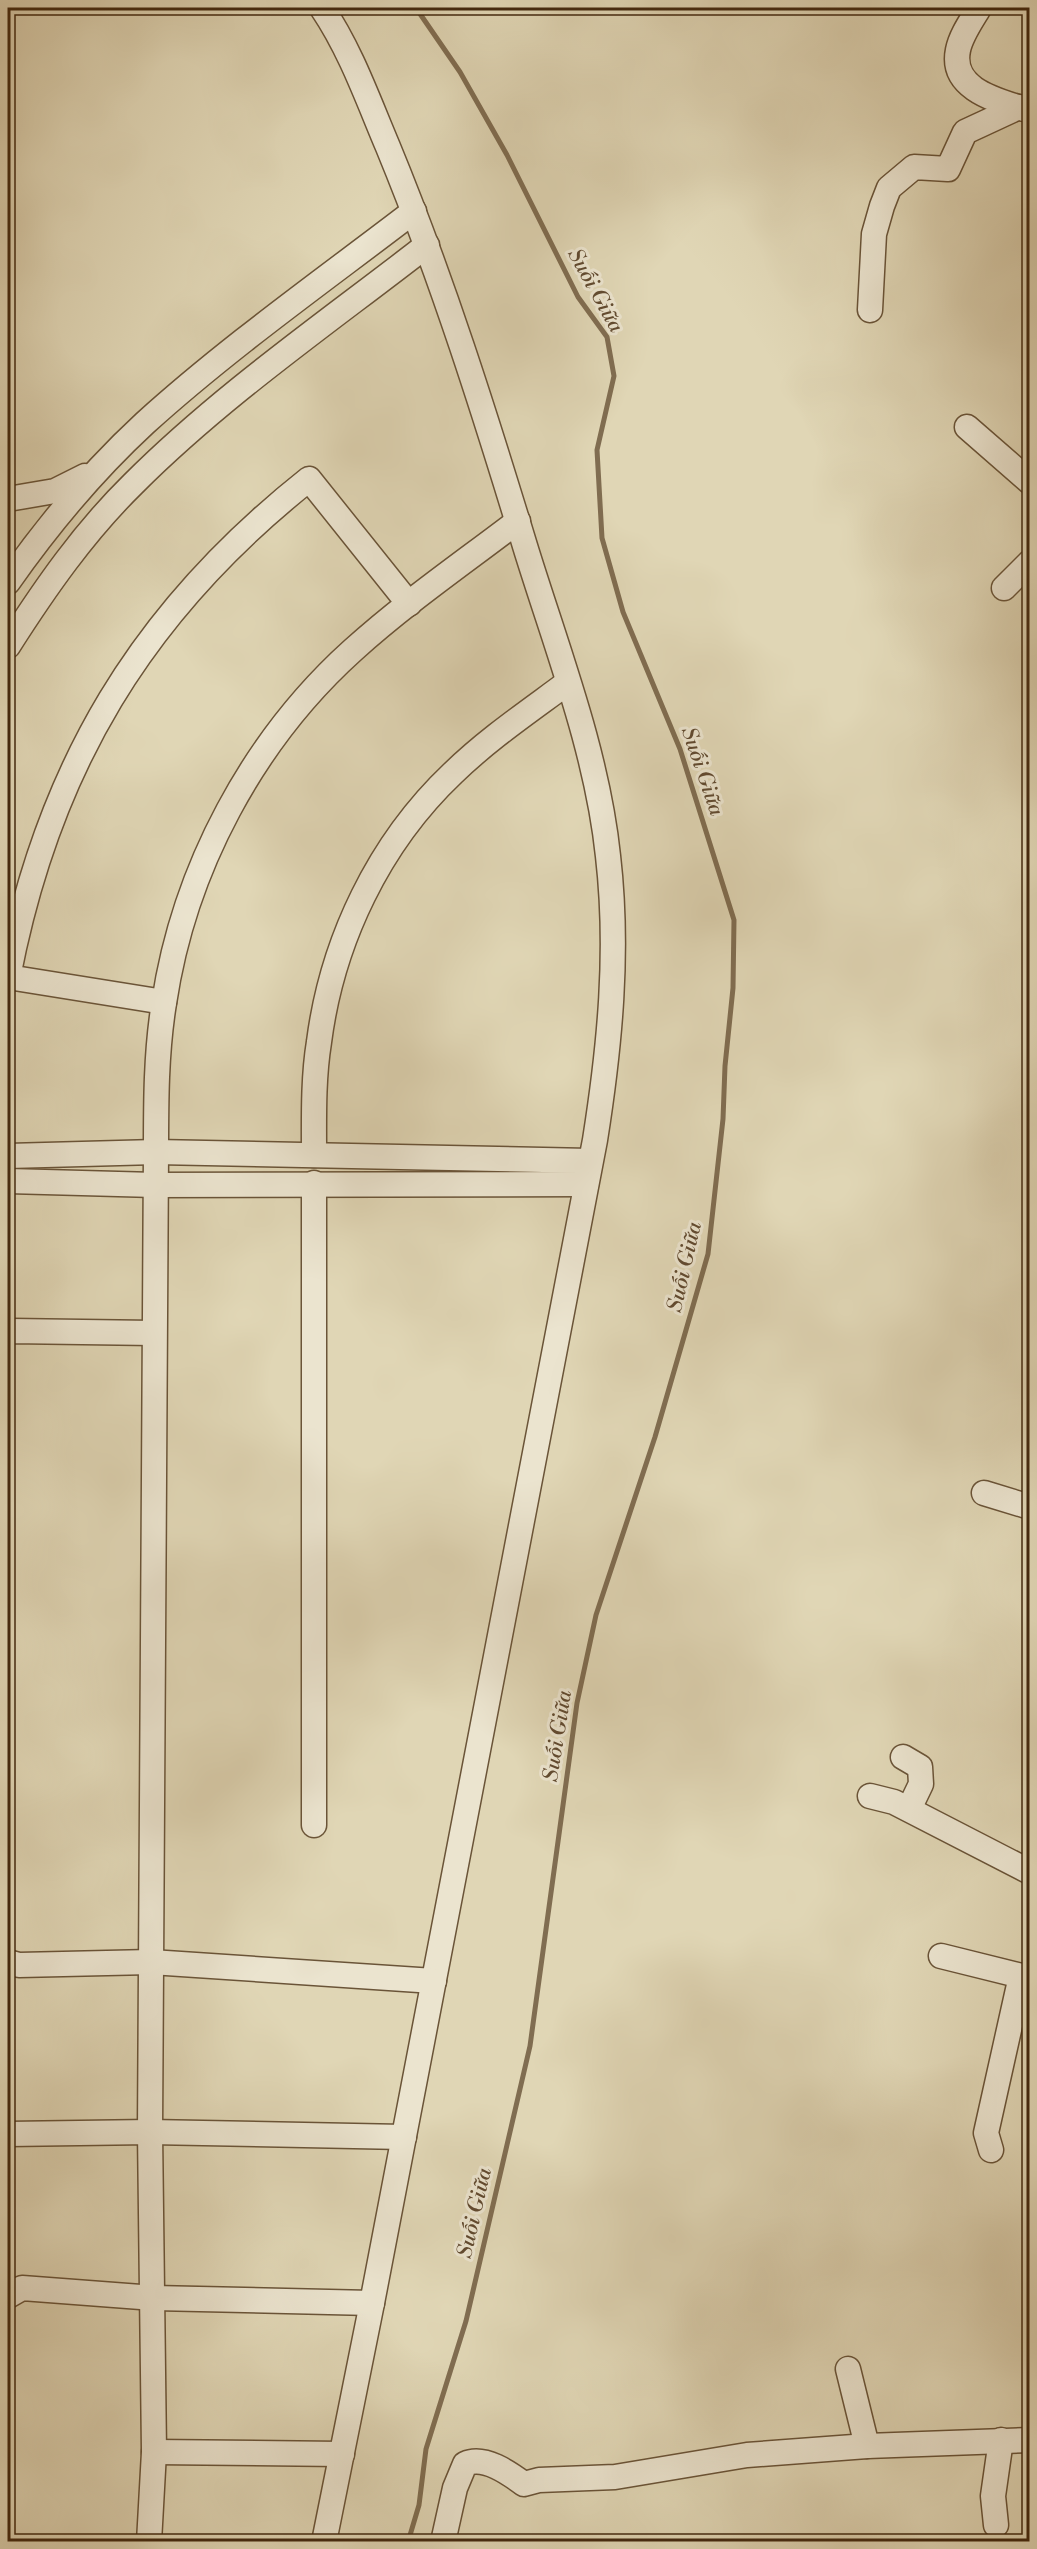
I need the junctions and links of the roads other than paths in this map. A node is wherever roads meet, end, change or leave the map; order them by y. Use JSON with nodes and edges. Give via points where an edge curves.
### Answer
{"nodes":[{"id":1,"x":322,"y":8,"type":"edge"},
{"id":2,"x":979,"y":8,"type":"edge"},
{"id":3,"x":1024,"y":109,"type":"edge"},
{"id":4,"x":414,"y":211,"type":"junction"},
{"id":5,"x":427,"y":245,"type":"junction"},
{"id":6,"x":870,"y":310,"type":"dead end"},
{"id":7,"x":967,"y":428,"type":"dead end"},
{"id":8,"x":106,"y":461,"type":"junction"},
{"id":9,"x":1029,"y":482,"type":"edge"},
{"id":10,"x":8,"y":499,"type":"edge"},
{"id":11,"x":518,"y":521,"type":"junction"},
{"id":12,"x":1029,"y":562,"type":"edge"},
{"id":13,"x":8,"y":582,"type":"edge"},
{"id":14,"x":1004,"y":588,"type":"dead end"},
{"id":15,"x":409,"y":604,"type":"junction"},
{"id":16,"x":8,"y":646,"type":"edge"},
{"id":17,"x":567,"y":683,"type":"junction"},
{"id":18,"x":164,"y":1002,"type":"junction"},
{"id":19,"x":156,"y":1152,"type":"junction"},
{"id":20,"x":314,"y":1155,"type":"junction"},
{"id":21,"x":8,"y":1156,"type":"edge"},
{"id":22,"x":588,"y":1172,"type":"junction"},
{"id":23,"x":8,"y":1181,"type":"edge"},
{"id":24,"x":314,"y":1183,"type":"junction"},
{"id":25,"x":155,"y":1185,"type":"junction"},
{"id":26,"x":8,"y":1333,"type":"edge"},
{"id":27,"x":154,"y":1333,"type":"junction"},
{"id":28,"x":984,"y":1493,"type":"dead end"},
{"id":29,"x":1029,"y":1507,"type":"edge"},
{"id":30,"x":903,"y":1757,"type":"dead end"},
{"id":31,"x":870,"y":1796,"type":"dead end"},
{"id":32,"x":909,"y":1809,"type":"junction"},
{"id":33,"x":314,"y":1825,"type":"dead end"},
{"id":34,"x":1029,"y":1872,"type":"edge"},
{"id":35,"x":941,"y":1956,"type":"dead end"},
{"id":36,"x":8,"y":1962,"type":"edge"},
{"id":37,"x":151,"y":1962,"type":"junction"},
{"id":38,"x":1025,"y":1977,"type":"edge"},
{"id":39,"x":434,"y":1981,"type":"junction"},
{"id":40,"x":150,"y":2132,"type":"junction"},
{"id":41,"x":8,"y":2134,"type":"edge"},
{"id":42,"x":404,"y":2137,"type":"junction"},
{"id":43,"x":991,"y":2150,"type":"dead end"},
{"id":44,"x":8,"y":2296,"type":"edge"},
{"id":45,"x":154,"y":2298,"type":"junction"},
{"id":46,"x":372,"y":2303,"type":"junction"},
{"id":47,"x":848,"y":2369,"type":"dead end"},
{"id":48,"x":1001,"y":2440,"type":"junction"},
{"id":49,"x":1029,"y":2440,"type":"edge"},
{"id":50,"x":867,"y":2446,"type":"junction"},
{"id":51,"x":154,"y":2452,"type":"junction"},
{"id":52,"x":342,"y":2454,"type":"junction"},
{"id":53,"x":996,"y":2525,"type":"dead end"},
{"id":54,"x":148,"y":2541,"type":"edge"},
{"id":55,"x":324,"y":2541,"type":"edge"},
{"id":56,"x":443,"y":2541,"type":"edge"}],
"edges":[{"from":1,"to":4,"type":"street","via":[[351,59]]},
{"from":2,"to":3,"type":"street","via":[[958,50],[962,76],[992,99]]},
{"from":3,"to":6,"type":"street","via":[[965,132],[948,169],[914,167],[889,188],[874,234]]},
{"from":4,"to":5,"type":"street"},
{"from":4,"to":8,"type":"street","via":[[184,389]]},
{"from":5,"to":11,"type":"street"},
{"from":5,"to":16,"type":"street","via":[[168,450],[104,515],[64,563]]},
{"from":7,"to":9,"type":"street"},
{"from":8,"to":10,"type":"street","via":[[55,491]]},
{"from":8,"to":13,"type":"street","via":[[36,542]]},
{"from":11,"to":15,"type":"street"},
{"from":11,"to":17,"type":"street"},
{"from":12,"to":14,"type":"street"},
{"from":15,"to":18,"type":"street","via":[[325,677],[255,765],[218,830],[200,872],[179,934]]},
{"from":15,"to":18,"type":"street","via":[[309,479],[213,563],[158,628],[110,698],[53,813],[26,894],[8,977]]},
{"from":17,"to":20,"type":"street","via":[[451,774],[404,829],[366,891],[341,949],[324,1011],[315,1074]]},
{"from":17,"to":22,"type":"street","via":[[600,804],[614,932],[609,1029]]},
{"from":18,"to":19,"type":"street","via":[[156,1081]]},
{"from":19,"to":20,"type":"street"},
{"from":19,"to":21,"type":"street"},
{"from":19,"to":25,"type":"street"},
{"from":20,"to":22,"type":"street"},
{"from":22,"to":24,"type":"street"},
{"from":22,"to":39,"type":"street"},
{"from":23,"to":25,"type":"street"},
{"from":24,"to":25,"type":"street"},
{"from":24,"to":33,"type":"street"},
{"from":25,"to":27,"type":"street"},
{"from":26,"to":27,"type":"street"},
{"from":27,"to":37,"type":"street"},
{"from":28,"to":29,"type":"street"},
{"from":30,"to":32,"type":"street","via":[[920,1767],[921,1784]]},
{"from":31,"to":32,"type":"street"},
{"from":32,"to":34,"type":"street"},
{"from":35,"to":38,"type":"street"},
{"from":36,"to":37,"type":"street"},
{"from":37,"to":39,"type":"street"},
{"from":37,"to":40,"type":"street"},
{"from":38,"to":43,"type":"street","via":[[986,2133]]},
{"from":39,"to":42,"type":"street"},
{"from":40,"to":41,"type":"street"},
{"from":40,"to":42,"type":"street"},
{"from":40,"to":45,"type":"street"},
{"from":42,"to":46,"type":"street"},
{"from":44,"to":45,"type":"street","via":[[22,2288]]},
{"from":45,"to":46,"type":"street"},
{"from":45,"to":51,"type":"street"},
{"from":46,"to":52,"type":"street"},
{"from":47,"to":50,"type":"street"},
{"from":48,"to":49,"type":"street"},
{"from":48,"to":50,"type":"street"},
{"from":48,"to":53,"type":"street","via":[[993,2496]]},
{"from":50,"to":56,"type":"street","via":[[747,2455],[615,2477],[524,2484],[501,2469],[471,2461],[465,2464],[455,2488]]},
{"from":51,"to":52,"type":"street"},
{"from":51,"to":54,"type":"street"},
{"from":52,"to":55,"type":"street"}]}
